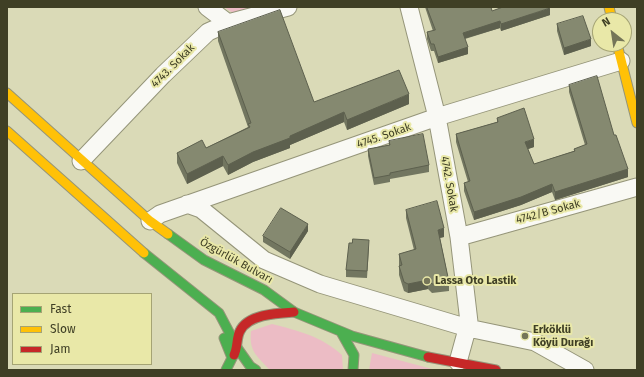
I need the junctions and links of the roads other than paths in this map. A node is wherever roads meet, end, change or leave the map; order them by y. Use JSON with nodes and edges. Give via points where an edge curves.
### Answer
{"nodes":[{"id":1,"x":207,"y":7,"type":"edge"},
{"id":2,"x":288,"y":7,"type":"edge"},
{"id":3,"x":409,"y":7,"type":"edge"},
{"id":4,"x":228,"y":23,"type":"junction"},
{"id":5,"x":619,"y":52,"type":"edge"},
{"id":6,"x":621,"y":61,"type":"junction"},
{"id":7,"x":633,"y":93,"type":"edge"},
{"id":8,"x":7,"y":94,"type":"edge"},
{"id":9,"x":437,"y":117,"type":"junction"},
{"id":10,"x":637,"y":123,"type":"edge"},
{"id":11,"x":7,"y":131,"type":"edge"},
{"id":12,"x":81,"y":161,"type":"junction"},
{"id":13,"x":637,"y":187,"type":"edge"},
{"id":14,"x":187,"y":204,"type":"junction"},
{"id":15,"x":150,"y":221,"type":"junction"},
{"id":16,"x":459,"y":237,"type":"junction"},
{"id":17,"x":294,"y":312,"type":"junction"},
{"id":18,"x":219,"y":313,"type":"junction"},
{"id":19,"x":468,"y":328,"type":"junction"},
{"id":20,"x":341,"y":332,"type":"junction"},
{"id":21,"x":238,"y":349,"type":"junction"},
{"id":22,"x":232,"y":358,"type":"junction"},
{"id":23,"x":458,"y":362,"type":"junction"},
{"id":24,"x":226,"y":370,"type":"edge"},
{"id":25,"x":256,"y":370,"type":"edge"},
{"id":26,"x":353,"y":370,"type":"edge"},
{"id":27,"x":496,"y":370,"type":"edge"},
{"id":28,"x":585,"y":370,"type":"edge"}],
"edges":[{"from":1,"to":4,"type":"street"},
{"from":2,"to":4,"type":"street","name":"4743. Sokak"},
{"from":3,"to":9,"type":"street","name":"4742. Sokak"},
{"from":4,"to":12,"type":"street","name":"4743. Sokak","via":[[208,32]]},
{"from":5,"to":6,"type":"main road"},
{"from":6,"to":7,"type":"main road"},
{"from":6,"to":9,"type":"street","name":"4745. Sokak"},
{"from":7,"to":10,"type":"main road"},
{"from":8,"to":12,"type":"main road","name":"Özgürlük Bulvarı"},
{"from":9,"to":14,"type":"street","name":"4745. Sokak"},
{"from":9,"to":16,"type":"street","name":"4742. Sokak"},
{"from":11,"to":18,"type":"main road","via":[[151,259]]},
{"from":12,"to":15,"type":"main road","name":"Özgürlük Bulvarı"},
{"from":13,"to":16,"type":"street","name":"4742/B Sokak"},
{"from":14,"to":15,"type":"street","name":"4745. Sokak","via":[[160,214]]},
{"from":14,"to":19,"type":"street","via":[[201,209],[264,260],[320,284]]},
{"from":15,"to":17,"type":"main road","name":"Özgürlük Bulvarı","via":[[204,260],[264,290]]},
{"from":16,"to":19,"type":"street","name":"4742. Sokak"},
{"from":17,"to":20,"type":"main road","name":"Özgürlük Bulvarı"},
{"from":17,"to":21,"type":"main road","via":[[277,313],[248,322],[240,330]]},
{"from":18,"to":21,"type":"main road"},
{"from":18,"to":22,"type":"main road","via":[[225,342]]},
{"from":19,"to":23,"type":"street","name":"4742. Sokak"},
{"from":19,"to":28,"type":"street","via":[[534,342]]},
{"from":20,"to":23,"type":"main road","name":"Özgürlük Bulvarı","via":[[442,361]]},
{"from":20,"to":26,"type":"main road","via":[[354,355]]},
{"from":21,"to":22,"type":"main road"},
{"from":21,"to":25,"type":"main road"},
{"from":22,"to":24,"type":"main road"},
{"from":23,"to":27,"type":"main road","name":"Özgürlük Bulvarı"}]}
